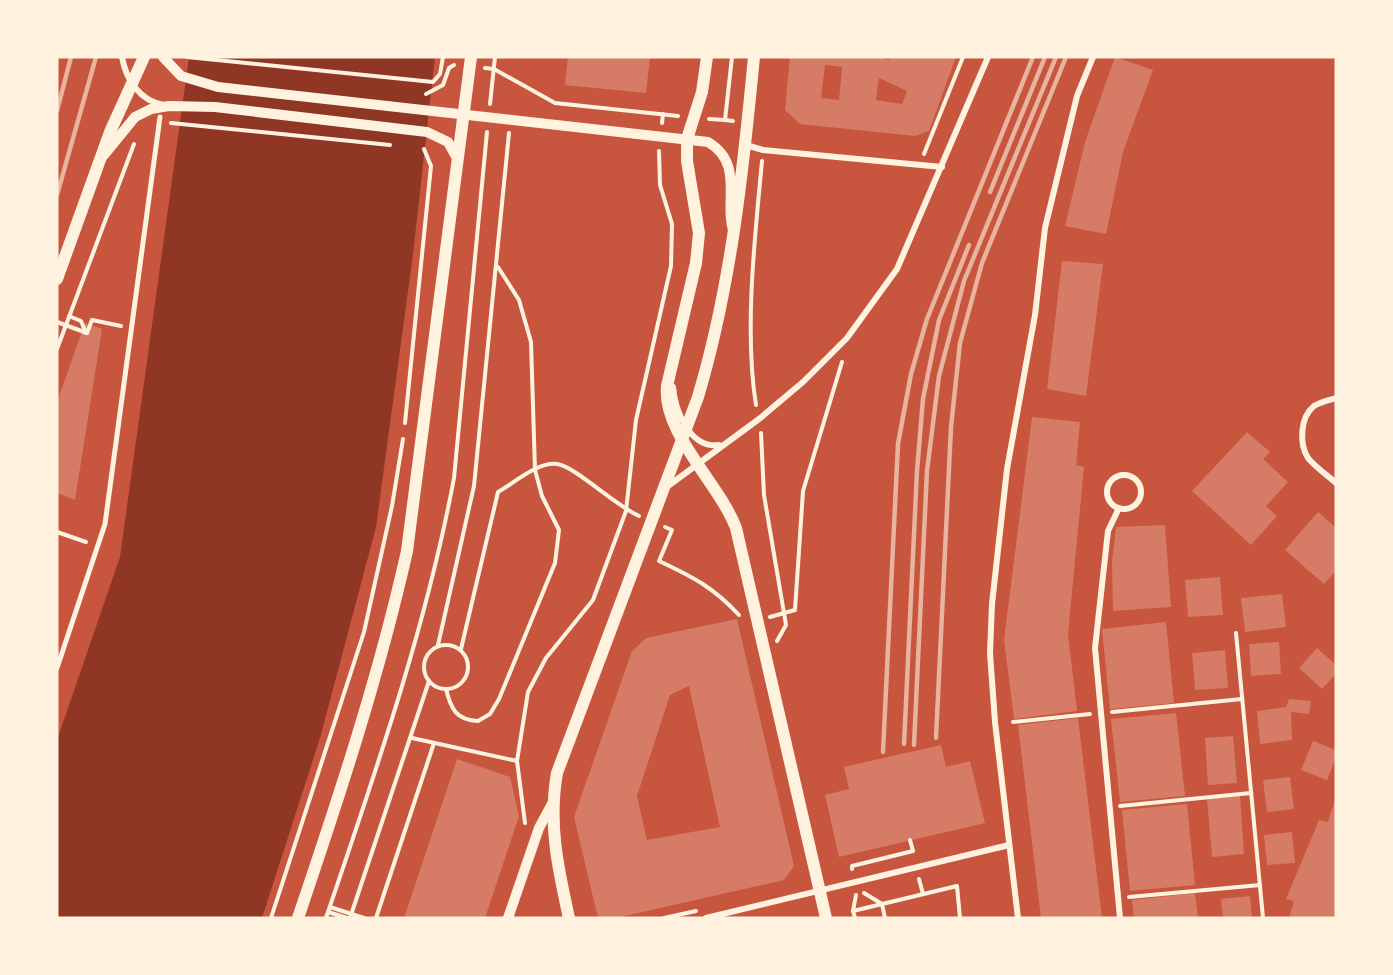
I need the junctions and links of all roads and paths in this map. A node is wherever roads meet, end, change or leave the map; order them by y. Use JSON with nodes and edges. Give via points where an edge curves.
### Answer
{"nodes":[{"id":1,"x":122,"y":57,"type":"edge"},
{"id":2,"x":144,"y":57,"type":"edge"},
{"id":3,"x":188,"y":57,"type":"edge"},
{"id":4,"x":442,"y":57,"type":"edge"},
{"id":5,"x":471,"y":57,"type":"edge"},
{"id":6,"x":495,"y":57,"type":"edge"},
{"id":7,"x":707,"y":57,"type":"edge"},
{"id":8,"x":732,"y":57,"type":"edge"},
{"id":9,"x":754,"y":57,"type":"edge"},
{"id":10,"x":963,"y":57,"type":"edge"},
{"id":11,"x":988,"y":57,"type":"edge"},
{"id":12,"x":1093,"y":57,"type":"edge"},
{"id":13,"x":166,"y":61,"type":"edge"},
{"id":14,"x":494,"y":69,"type":"junction"},
{"id":15,"x":132,"y":84,"type":"junction"},
{"id":16,"x":169,"y":106,"type":"junction"},
{"id":17,"x":663,"y":114,"type":"junction"},
{"id":18,"x":465,"y":115,"type":"junction"},
{"id":19,"x":160,"y":117,"type":"dead end"},
{"id":20,"x":489,"y":117,"type":"junction"},
{"id":21,"x":693,"y":117,"type":"junction"},
{"id":22,"x":511,"y":118,"type":"junction"},
{"id":23,"x":725,"y":120,"type":"junction"},
{"id":24,"x":748,"y":122,"type":"junction"},
{"id":25,"x":180,"y":124,"type":"dead end"},
{"id":26,"x":661,"y":135,"type":"junction"},
{"id":27,"x":687,"y":138,"type":"junction"},
{"id":28,"x":135,"y":142,"type":"dead end"},
{"id":29,"x":745,"y":145,"type":"junction"},
{"id":30,"x":402,"y":147,"type":"dead end"},
{"id":31,"x":414,"y":148,"type":"dead end"},
{"id":32,"x":763,"y":150,"type":"junction"},
{"id":33,"x":100,"y":160,"type":"junction"},
{"id":34,"x":459,"y":163,"type":"junction"},
{"id":35,"x":920,"y":165,"type":"junction"},
{"id":36,"x":942,"y":167,"type":"junction"},
{"id":37,"x":734,"y":234,"type":"junction"},
{"id":38,"x":497,"y":266,"type":"junction"},
{"id":39,"x":57,"y":279,"type":"edge"},
{"id":40,"x":69,"y":316,"type":"junction"},
{"id":41,"x":57,"y":322,"type":"edge"},
{"id":42,"x":132,"y":328,"type":"junction"},
{"id":43,"x":851,"y":332,"type":"junction"},
{"id":44,"x":87,"y":333,"type":"junction"},
{"id":45,"x":57,"y":349,"type":"edge"},
{"id":46,"x":1336,"y":398,"type":"edge"},
{"id":47,"x":759,"y":419,"type":"junction"},
{"id":48,"x":685,"y":433,"type":"junction"},
{"id":49,"x":722,"y":445,"type":"junction"},
{"id":50,"x":698,"y":462,"type":"junction"},
{"id":51,"x":535,"y":470,"type":"junction"},
{"id":52,"x":1336,"y":483,"type":"edge"},
{"id":53,"x":660,"y":498,"type":"junction"},
{"id":54,"x":1119,"y":508,"type":"junction"},
{"id":55,"x":626,"y":510,"type":"junction"},
{"id":56,"x":652,"y":521,"type":"junction"},
{"id":57,"x":57,"y":532,"type":"edge"},
{"id":58,"x":98,"y":547,"type":"junction"},
{"id":59,"x":784,"y":614,"type":"junction"},
{"id":60,"x":757,"y":620,"type":"junction"},
{"id":61,"x":1236,"y":633,"type":"dead end"},
{"id":62,"x":776,"y":643,"type":"dead end"},
{"id":63,"x":438,"y":645,"type":"junction"},
{"id":64,"x":461,"y":650,"type":"junction"},
{"id":65,"x":57,"y":668,"type":"edge"},
{"id":66,"x":429,"y":681,"type":"junction"},
{"id":67,"x":446,"y":689,"type":"junction"},
{"id":68,"x":1242,"y":699,"type":"junction"},
{"id":69,"x":1100,"y":713,"type":"junction"},
{"id":70,"x":1013,"y":722,"type":"dead end"},
{"id":71,"x":412,"y":738,"type":"junction"},
{"id":72,"x":435,"y":743,"type":"junction"},
{"id":73,"x":517,"y":761,"type":"junction"},
{"id":74,"x":1251,"y":793,"type":"junction"},
{"id":75,"x":552,"y":804,"type":"junction"},
{"id":76,"x":1121,"y":806,"type":"dead end"},
{"id":77,"x":522,"y":833,"type":"dead end"},
{"id":78,"x":1009,"y":845,"type":"junction"},
{"id":79,"x":1260,"y":885,"type":"junction"},
{"id":80,"x":857,"y":889,"type":"dead end"},
{"id":81,"x":820,"y":891,"type":"junction"},
{"id":82,"x":1130,"y":897,"type":"dead end"},
{"id":83,"x":329,"y":909,"type":"junction"},
{"id":84,"x":853,"y":911,"type":"junction"},
{"id":85,"x":350,"y":917,"type":"edge"},
{"id":86,"x":272,"y":918,"type":"edge"},
{"id":87,"x":298,"y":918,"type":"edge"},
{"id":88,"x":326,"y":918,"type":"edge"},
{"id":89,"x":364,"y":918,"type":"edge"},
{"id":90,"x":376,"y":918,"type":"edge"},
{"id":91,"x":508,"y":918,"type":"edge"},
{"id":92,"x":569,"y":918,"type":"edge"},
{"id":93,"x":706,"y":918,"type":"edge"},
{"id":94,"x":826,"y":918,"type":"edge"},
{"id":95,"x":855,"y":918,"type":"edge"},
{"id":96,"x":960,"y":918,"type":"edge"},
{"id":97,"x":1018,"y":918,"type":"edge"},
{"id":98,"x":1120,"y":918,"type":"edge"},
{"id":99,"x":1263,"y":918,"type":"edge"}],
"edges":[{"from":1,"to":15,"type":"street"},
{"from":2,"to":15,"type":"main road"},
{"from":3,"to":4,"type":"path","via":[[433,82],[440,74]]},
{"from":5,"to":18,"type":"main road"},
{"from":6,"to":14,"type":"path"},
{"from":7,"to":21,"type":"main road","via":[[702,93]]},
{"from":8,"to":23,"type":"path"},
{"from":9,"to":24,"type":"main road"},
{"from":10,"to":35,"type":"path"},
{"from":11,"to":36,"type":"street"},
{"from":12,"to":78,"type":"street","via":[[1077,96],[1046,228],[1035,315],[1007,469],[992,604],[990,653]]},
{"from":13,"to":18,"type":"street","via":[[186,79],[218,87]]},
{"from":14,"to":17,"type":"path","via":[[555,103]]},
{"from":14,"to":20,"type":"path"},
{"from":15,"to":16,"type":"street","via":[[149,100]]},
{"from":15,"to":33,"type":"main road"},
{"from":16,"to":33,"type":"street","via":[[135,117]]},
{"from":16,"to":34,"type":"street","via":[[215,107],[427,132],[448,142]]},
{"from":17,"to":21,"type":"path"},
{"from":17,"to":26,"type":"path"},
{"from":18,"to":20,"type":"street"},
{"from":18,"to":34,"type":"main road"},
{"from":19,"to":42,"type":"street"},
{"from":20,"to":22,"type":"street"},
{"from":20,"to":83,"type":"path","via":[[454,478],[446,521],[384,747]]},
{"from":21,"to":23,"type":"path"},
{"from":21,"to":27,"type":"main road"},
{"from":22,"to":26,"type":"street"},
{"from":22,"to":38,"type":"path"},
{"from":23,"to":24,"type":"path"},
{"from":24,"to":29,"type":"main road"},
{"from":25,"to":30,"type":"path"},
{"from":26,"to":27,"type":"street"},
{"from":26,"to":55,"type":"path","via":[[657,164],[672,224],[671,266],[636,420]]},
{"from":27,"to":37,"type":"street","via":[[717,147],[729,163],[729,218]]},
{"from":27,"to":48,"type":"main road","via":[[699,233],[666,406]]},
{"from":28,"to":40,"type":"path"},
{"from":29,"to":32,"type":"street"},
{"from":29,"to":37,"type":"main road"},
{"from":31,"to":86,"type":"path","via":[[425,149],[431,166],[404,433],[392,506],[364,632]]},
{"from":32,"to":35,"type":"street"},
{"from":32,"to":47,"type":"path","via":[[753,278],[753,354]]},
{"from":33,"to":39,"type":"main road"},
{"from":34,"to":87,"type":"main road","via":[[407,551],[355,750]]},
{"from":35,"to":36,"type":"street"},
{"from":36,"to":43,"type":"street","via":[[897,269]]},
{"from":37,"to":48,"type":"main road","via":[[720,316]]},
{"from":38,"to":51,"type":"path","via":[[519,300],[531,342]]},
{"from":38,"to":63,"type":"path","via":[[474,486]]},
{"from":40,"to":44,"type":"path","via":[[81,321]]},
{"from":40,"to":45,"type":"path"},
{"from":41,"to":44,"type":"path"},
{"from":42,"to":44,"type":"path","via":[[92,320]]},
{"from":42,"to":58,"type":"street","via":[[105,524]]},
{"from":43,"to":47,"type":"street"},
{"from":43,"to":59,"type":"path","via":[[803,491],[795,610]]},
{"from":46,"to":52,"type":"street","via":[[1314,406],[1303,428],[1303,447],[1309,460]]},
{"from":47,"to":49,"type":"street"},
{"from":47,"to":59,"type":"path","via":[[764,495]]},
{"from":48,"to":49,"type":"street","via":[[701,443]]},
{"from":48,"to":50,"type":"main road"},
{"from":48,"to":53,"type":"main road"},
{"from":49,"to":50,"type":"street"},
{"from":50,"to":53,"type":"street","via":[[678,476]]},
{"from":50,"to":60,"type":"main road","via":[[730,514]]},
{"from":51,"to":55,"type":"path","via":[[555,464],[570,468]]},
{"from":51,"to":64,"type":"path","via":[[498,492]]},
{"from":51,"to":67,"type":"path","via":[[542,496],[559,530],[555,563],[536,612],[490,714],[478,721],[457,716]]},
{"from":53,"to":56,"type":"main road"},
{"from":54,"to":54,"type":"street","via":[[1129,508],[1140,498],[1141,488],[1131,477],[1116,477],[1110,484],[1109,498]]},
{"from":54,"to":69,"type":"street","via":[[1108,531],[1096,626]]},
{"from":55,"to":56,"type":"path"},
{"from":55,"to":73,"type":"path","via":[[593,600],[546,658],[528,692]]},
{"from":56,"to":60,"type":"path","via":[[672,530],[659,561],[718,592],[745,621]]},
{"from":56,"to":75,"type":"main road","via":[[561,760]]},
{"from":57,"to":58,"type":"path"},
{"from":58,"to":65,"type":"street"},
{"from":59,"to":60,"type":"path"},
{"from":59,"to":62,"type":"path","via":[[786,625]]},
{"from":60,"to":81,"type":"main road"},
{"from":61,"to":68,"type":"path"},
{"from":63,"to":64,"type":"path","via":[[450,644]]},
{"from":63,"to":66,"type":"path","via":[[424,661]]},
{"from":64,"to":67,"type":"path","via":[[468,661],[467,674],[459,685]]},
{"from":66,"to":67,"type":"path"},
{"from":66,"to":71,"type":"path"},
{"from":68,"to":69,"type":"path"},
{"from":68,"to":74,"type":"path"},
{"from":69,"to":70,"type":"path"},
{"from":69,"to":98,"type":"street"},
{"from":71,"to":72,"type":"path"},
{"from":71,"to":85,"type":"path"},
{"from":72,"to":73,"type":"path"},
{"from":72,"to":90,"type":"path"},
{"from":73,"to":77,"type":"path","via":[[525,823]]},
{"from":74,"to":76,"type":"path"},
{"from":74,"to":79,"type":"path"},
{"from":75,"to":91,"type":"street","via":[[539,828]]},
{"from":75,"to":92,"type":"main road","via":[[555,856]]},
{"from":78,"to":81,"type":"street"},
{"from":78,"to":97,"type":"street"},
{"from":79,"to":82,"type":"path"},
{"from":79,"to":99,"type":"path"},
{"from":80,"to":84,"type":"path"},
{"from":81,"to":93,"type":"street"},
{"from":81,"to":94,"type":"main road"},
{"from":83,"to":85,"type":"path"},
{"from":83,"to":88,"type":"path"},
{"from":84,"to":95,"type":"path"},
{"from":84,"to":96,"type":"path","via":[[957,886]]},
{"from":85,"to":89,"type":"path"}]}
